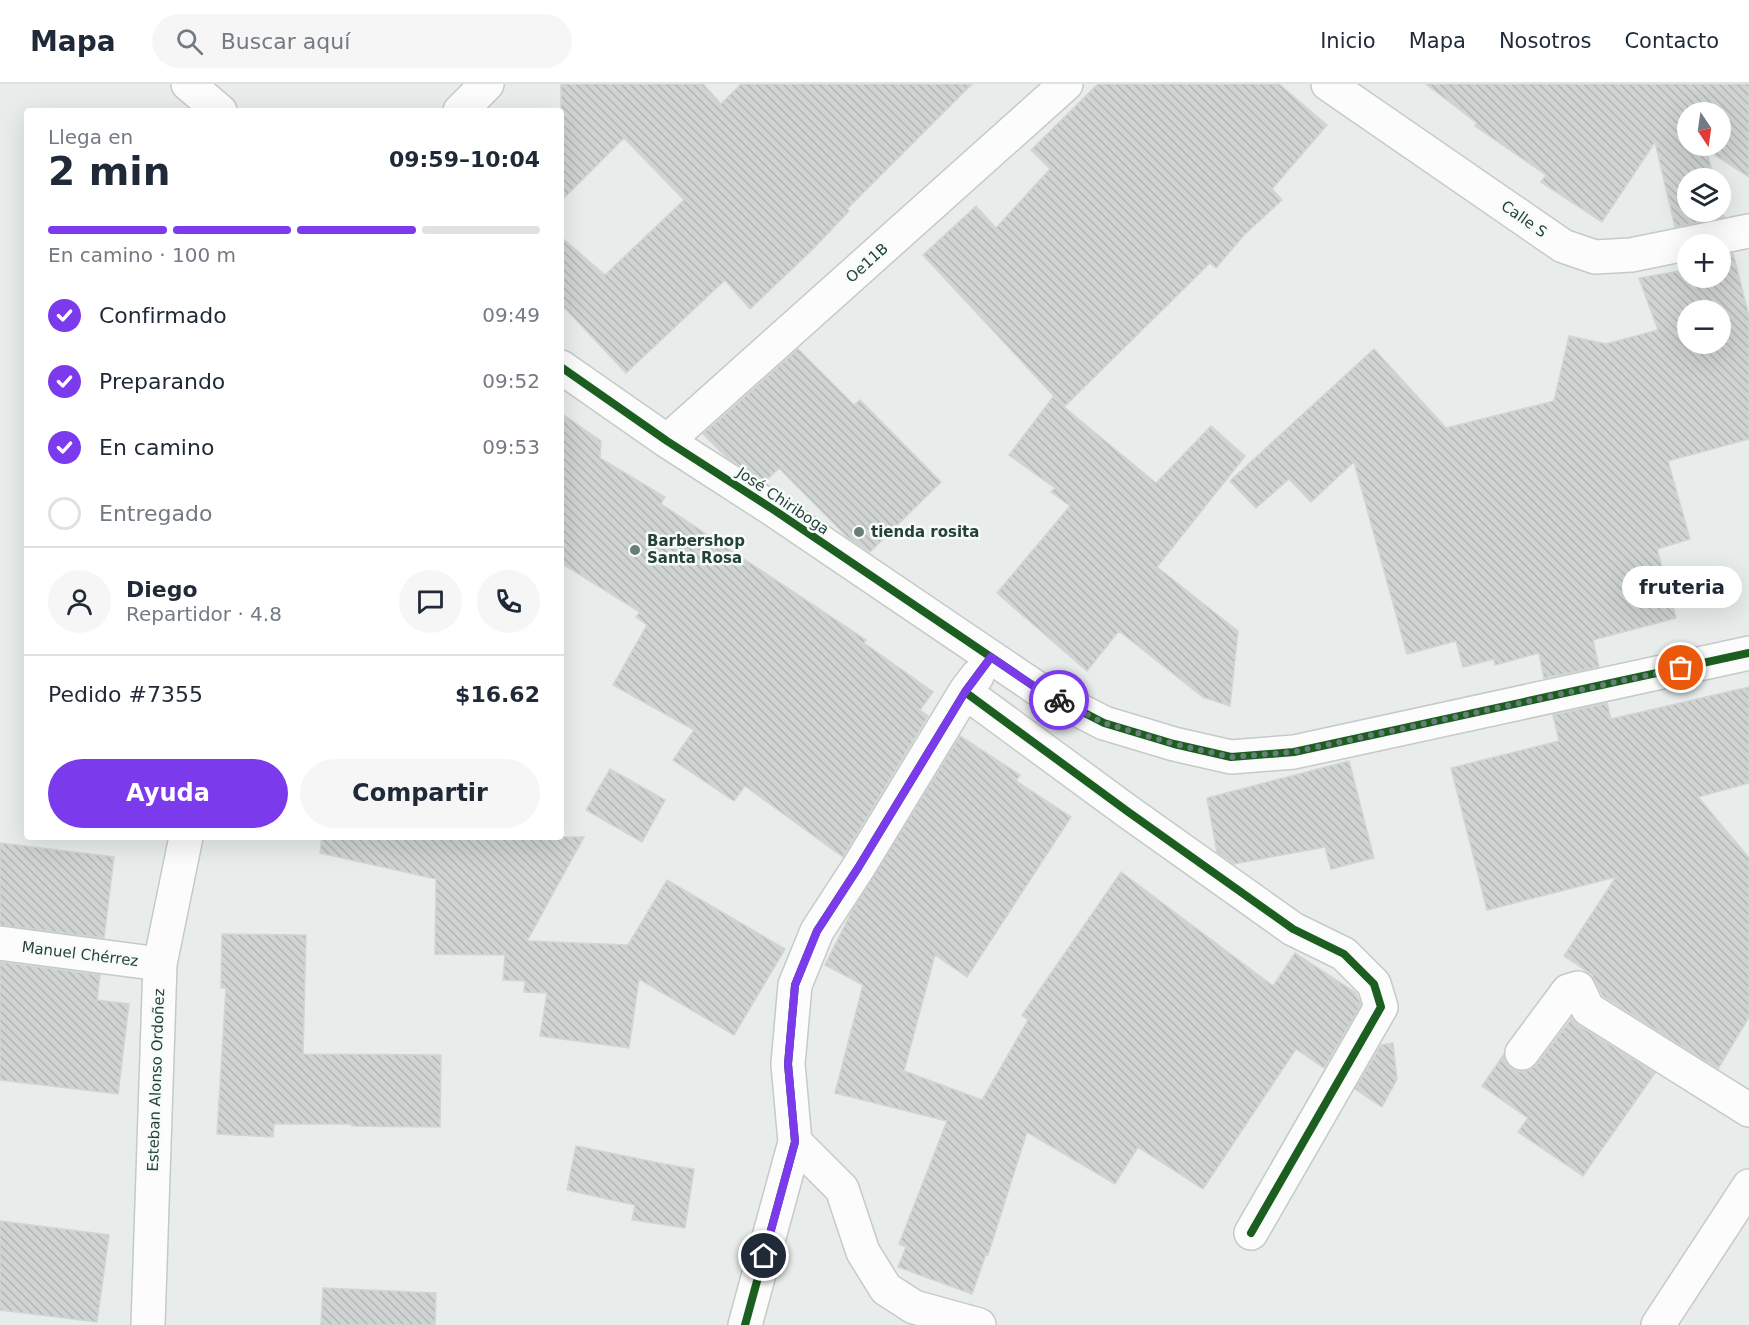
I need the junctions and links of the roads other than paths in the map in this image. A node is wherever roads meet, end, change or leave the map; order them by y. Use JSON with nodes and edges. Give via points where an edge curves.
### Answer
{"nodes":[{"id":1,"x":188,"y":84,"type":"edge"},
{"id":2,"x":487,"y":84,"type":"edge"},
{"id":3,"x":1066,"y":84,"type":"edge"},
{"id":4,"x":1328,"y":84,"type":"edge"},
{"id":5,"x":216,"y":108,"type":"edge"},
{"id":6,"x":463,"y":108,"type":"edge"},
{"id":7,"x":1749,"y":231,"type":"edge"},
{"id":8,"x":564,"y":369,"type":"edge"},
{"id":9,"x":667,"y":441,"type":"junction"},
{"id":10,"x":1749,"y":653,"type":"edge"},
{"id":11,"x":991,"y":657,"type":"junction"},
{"id":12,"x":965,"y":692,"type":"junction"},
{"id":13,"x":185,"y":840,"type":"edge"},
{"id":14,"x":0,"y":943,"type":"edge"},
{"id":15,"x":160,"y":964,"type":"junction"},
{"id":16,"x":1522,"y":1053,"type":"dead end"},
{"id":17,"x":1749,"y":1110,"type":"edge"},
{"id":18,"x":795,"y":1142,"type":"junction"},
{"id":19,"x":1749,"y":1186,"type":"edge"},
{"id":20,"x":1251,"y":1233,"type":"dead end"},
{"id":21,"x":148,"y":1325,"type":"edge"},
{"id":22,"x":745,"y":1325,"type":"edge"},
{"id":23,"x":979,"y":1325,"type":"edge"},
{"id":24,"x":1658,"y":1325,"type":"edge"}],
"edges":[{"from":1,"to":5,"type":"street"},
{"from":2,"to":6,"type":"street"},
{"from":3,"to":9,"type":"street","name":"Oe11B"},
{"from":4,"to":7,"type":"street","name":"Calle S","via":[[1563,246],[1595,257],[1631,255]]},
{"from":8,"to":9,"type":"street","name":"José Chiriboga"},
{"from":9,"to":11,"type":"street","name":"José Chiriboga"},
{"from":10,"to":11,"type":"street","name":"José Chiriboga","via":[[1294,752],[1231,757],[1104,723],[1038,689]]},
{"from":11,"to":12,"type":"street"},
{"from":12,"to":18,"type":"street","via":[[817,931],[795,985],[788,1064]]},
{"from":12,"to":20,"type":"street","via":[[1293,929],[1344,954],[1374,984],[1381,1007]]},
{"from":13,"to":15,"type":"street","name":"Esteban Alonso Ordoñez"},
{"from":14,"to":15,"type":"street","name":"Manuel Chérrez"},
{"from":15,"to":21,"type":"street","name":"Esteban Alonso Ordoñez"},
{"from":16,"to":17,"type":"street","via":[[1568,991],[1578,988],[1588,1009]]},
{"from":18,"to":22,"type":"street"},
{"from":18,"to":23,"type":"street","via":[[842,1189],[863,1252],[886,1289],[914,1307]]},
{"from":19,"to":24,"type":"street"}]}
